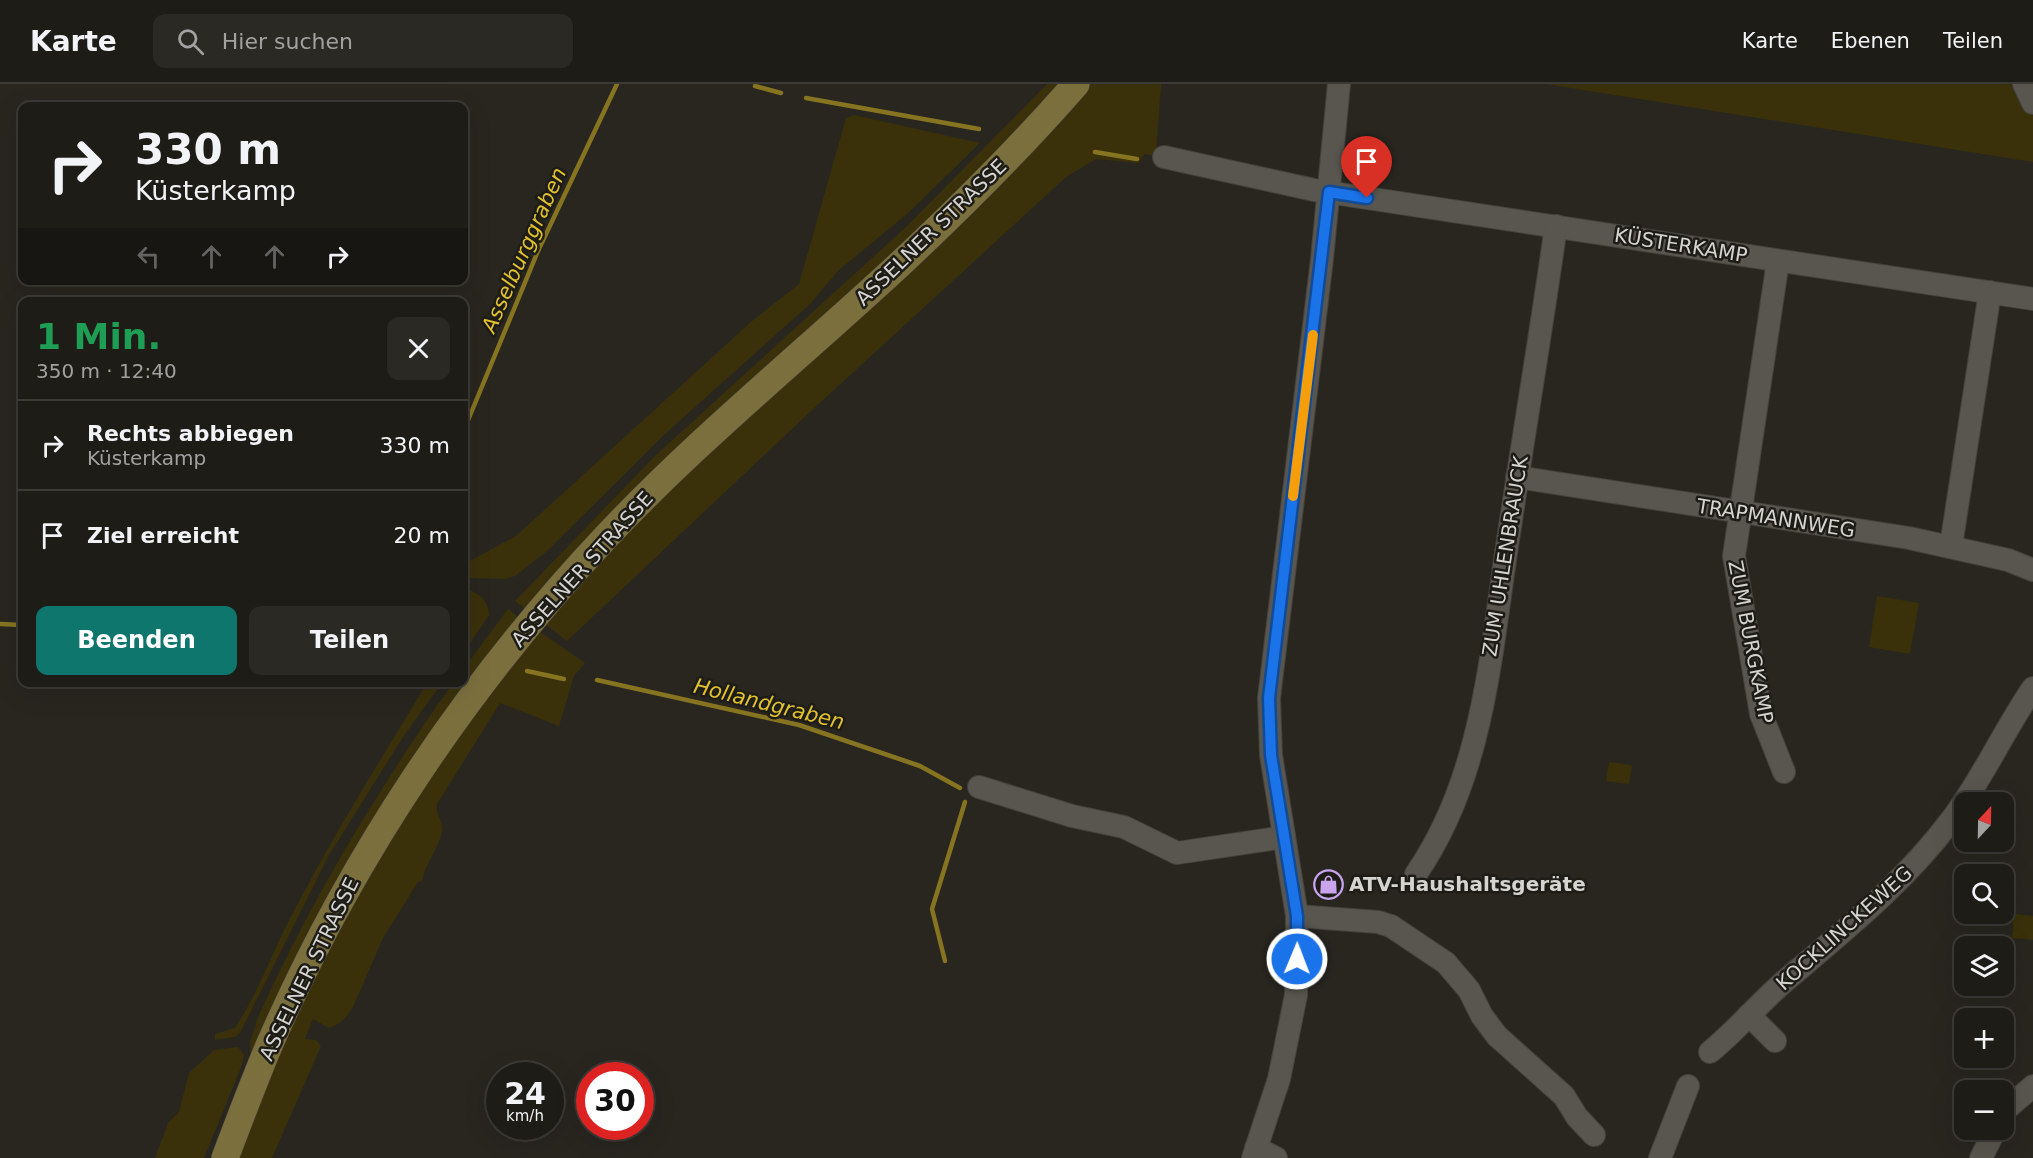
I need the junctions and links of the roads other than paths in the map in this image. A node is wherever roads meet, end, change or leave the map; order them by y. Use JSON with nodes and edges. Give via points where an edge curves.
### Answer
{"nodes":[{"id":1,"x":1076,"y":84,"type":"edge"},
{"id":2,"x":1339,"y":84,"type":"edge"},
{"id":3,"x":2024,"y":84,"type":"edge"},
{"id":4,"x":2033,"y":103,"type":"edge"},
{"id":5,"x":1164,"y":157,"type":"dead end"},
{"id":6,"x":1329,"y":192,"type":"junction"},
{"id":7,"x":1556,"y":226,"type":"junction"},
{"id":8,"x":1778,"y":261,"type":"junction"},
{"id":9,"x":1990,"y":292,"type":"junction"},
{"id":10,"x":2033,"y":299,"type":"edge"},
{"id":11,"x":1517,"y":477,"type":"junction"},
{"id":12,"x":1740,"y":512,"type":"junction"},
{"id":13,"x":1950,"y":546,"type":"junction"},
{"id":14,"x":2033,"y":570,"type":"edge"},
{"id":15,"x":2033,"y":688,"type":"edge"},
{"id":16,"x":1784,"y":772,"type":"dead end"},
{"id":17,"x":979,"y":787,"type":"dead end"},
{"id":18,"x":1284,"y":837,"type":"junction"},
{"id":19,"x":1416,"y":874,"type":"dead end"},
{"id":20,"x":1297,"y":916,"type":"junction"},
{"id":21,"x":1749,"y":1015,"type":"junction"},
{"id":22,"x":1775,"y":1041,"type":"dead end"},
{"id":23,"x":1710,"y":1052,"type":"dead end"},
{"id":24,"x":1688,"y":1086,"type":"dead end"},
{"id":25,"x":2033,"y":1086,"type":"edge"},
{"id":26,"x":2014,"y":1102,"type":"edge"},
{"id":27,"x":1594,"y":1136,"type":"dead end"},
{"id":28,"x":1990,"y":1140,"type":"edge"},
{"id":29,"x":1262,"y":1155,"type":"edge"},
{"id":30,"x":225,"y":1158,"type":"edge"},
{"id":31,"x":1660,"y":1158,"type":"edge"},
{"id":32,"x":1981,"y":1158,"type":"edge"}],
"edges":[{"from":1,"to":30,"type":"main road","name":"ASSELNER STRASSE","via":[[965,202],[704,440],[615,528],[489,674],[404,795],[358,872],[268,1047]]},
{"from":2,"to":6,"type":"street"},
{"from":3,"to":4,"type":"street"},
{"from":5,"to":6,"type":"street"},
{"from":6,"to":7,"type":"street","name":"KÜSTERKAMP"},
{"from":6,"to":18,"type":"street","via":[[1269,698],[1271,755]]},
{"from":7,"to":8,"type":"street","name":"KÜSTERKAMP"},
{"from":7,"to":11,"type":"street","name":"ZUM UHLENBRAUCK"},
{"from":8,"to":9,"type":"street","name":"KÜSTERKAMP"},
{"from":8,"to":12,"type":"street","name":"ZUM BURGKAMP"},
{"from":9,"to":10,"type":"street","name":"KÜSTERKAMP"},
{"from":9,"to":13,"type":"street"},
{"from":11,"to":12,"type":"street","name":"TRAPMANNWEG"},
{"from":11,"to":19,"type":"street","name":"ZUM UHLENBRAUCK","via":[[1478,732],[1450,818]]},
{"from":12,"to":13,"type":"street","name":"TRAPMANNWEG"},
{"from":12,"to":16,"type":"street","name":"ZUM BURGKAMP","via":[[1734,556],[1761,714]]},
{"from":13,"to":14,"type":"street","name":"TRAPMANNWEG"},
{"from":15,"to":21,"type":"street","name":"KOCKLINCKEWEG","via":[[1971,792],[1903,877]]},
{"from":17,"to":18,"type":"street","via":[[1072,816],[1124,827],[1177,853]]},
{"from":18,"to":20,"type":"street"},
{"from":20,"to":27,"type":"street","via":[[1378,921],[1446,963],[1464,983],[1497,1036],[1564,1096]]},
{"from":20,"to":29,"type":"street","via":[[1296,995]]},
{"from":21,"to":22,"type":"street"},
{"from":21,"to":23,"type":"street","name":"KOCKLINCKEWEG"},
{"from":24,"to":31,"type":"street"},
{"from":25,"to":26,"type":"street"},
{"from":28,"to":32,"type":"street"}]}
